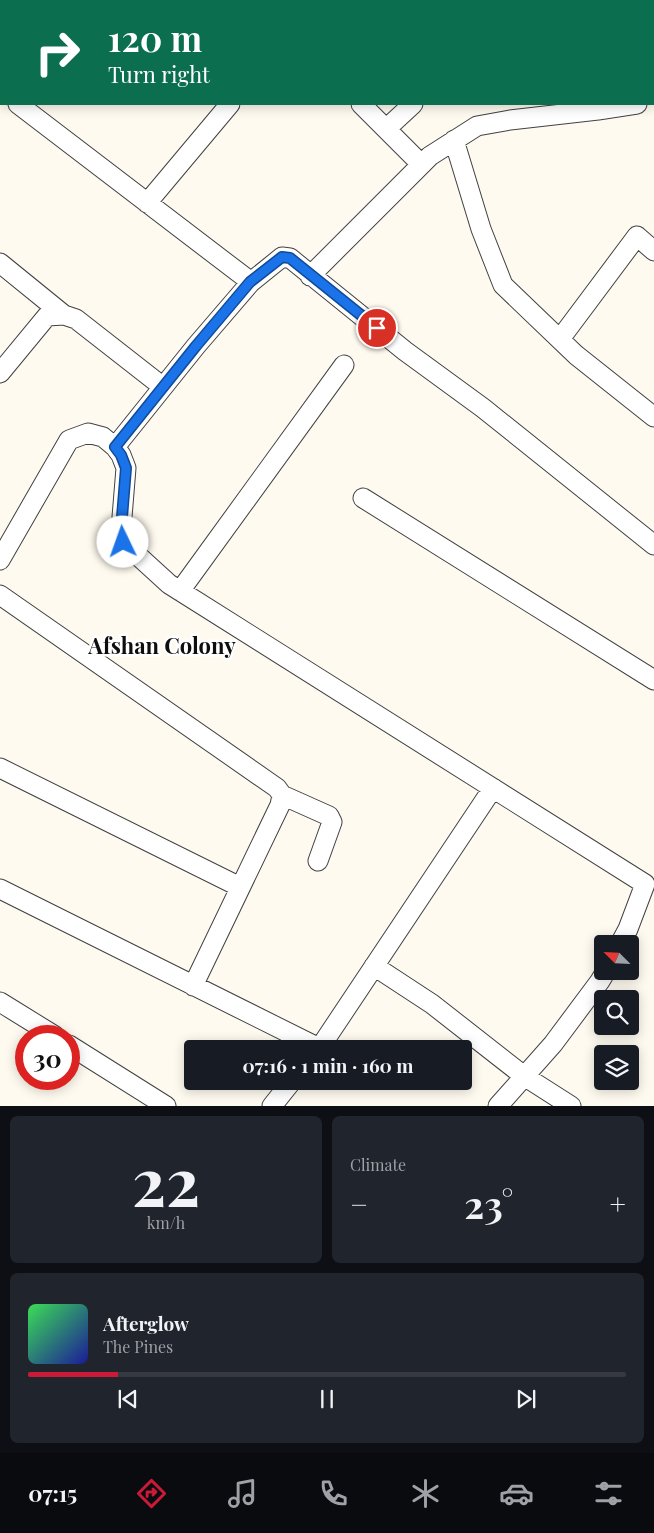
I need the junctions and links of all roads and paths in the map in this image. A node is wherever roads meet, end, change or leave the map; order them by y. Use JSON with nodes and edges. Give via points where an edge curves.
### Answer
{"nodes":[{"id":1,"x":23,"y":105,"type":"edge"},
{"id":2,"x":229,"y":105,"type":"edge"},
{"id":3,"x":362,"y":105,"type":"edge"},
{"id":4,"x":412,"y":105,"type":"edge"},
{"id":5,"x":630,"y":105,"type":"edge"},
{"id":6,"x":508,"y":112,"type":"edge"},
{"id":7,"x":386,"y":129,"type":"junction"},
{"id":8,"x":454,"y":140,"type":"junction"},
{"id":9,"x":422,"y":164,"type":"junction"},
{"id":10,"x":147,"y":203,"type":"junction"},
{"id":11,"x":654,"y":251,"type":"edge"},
{"id":12,"x":0,"y":263,"type":"edge"},
{"id":13,"x":310,"y":276,"type":"junction"},
{"id":14,"x":250,"y":282,"type":"junction"},
{"id":15,"x":64,"y":314,"type":"junction"},
{"id":16,"x":560,"y":339,"type":"junction"},
{"id":17,"x":344,"y":365,"type":"dead end"},
{"id":18,"x":0,"y":373,"type":"edge"},
{"id":19,"x":163,"y":387,"type":"junction"},
{"id":20,"x":654,"y":417,"type":"edge"},
{"id":21,"x":115,"y":447,"type":"junction"},
{"id":22,"x":363,"y":498,"type":"dead end"},
{"id":23,"x":654,"y":546,"type":"edge"},
{"id":24,"x":0,"y":560,"type":"edge"},
{"id":25,"x":180,"y":591,"type":"junction"},
{"id":26,"x":0,"y":595,"type":"edge"},
{"id":27,"x":654,"y":680,"type":"edge"},
{"id":28,"x":0,"y":768,"type":"edge"},
{"id":29,"x":492,"y":788,"type":"junction"},
{"id":30,"x":282,"y":795,"type":"junction"},
{"id":31,"x":318,"y":861,"type":"dead end"},
{"id":32,"x":240,"y":887,"type":"junction"},
{"id":33,"x":0,"y":889,"type":"edge"},
{"id":34,"x":625,"y":935,"type":"edge"},
{"id":35,"x":374,"y":966,"type":"junction"},
{"id":36,"x":601,"y":980,"type":"edge"},
{"id":37,"x":193,"y":986,"type":"junction"},
{"id":38,"x":0,"y":1002,"type":"edge"},
{"id":39,"x":38,"y":1025,"type":"edge"},
{"id":40,"x":301,"y":1040,"type":"edge"},
{"id":41,"x":325,"y":1040,"type":"edge"},
{"id":42,"x":80,"y":1051,"type":"edge"},
{"id":43,"x":524,"y":1076,"type":"junction"},
{"id":44,"x":285,"y":1090,"type":"edge"},
{"id":45,"x":166,"y":1106,"type":"edge"},
{"id":46,"x":272,"y":1106,"type":"edge"},
{"id":47,"x":498,"y":1106,"type":"edge"},
{"id":48,"x":571,"y":1106,"type":"edge"}],
"edges":[{"from":1,"to":10,"type":"street"},
{"from":2,"to":10,"type":"street"},
{"from":3,"to":7,"type":"street"},
{"from":4,"to":7,"type":"street"},
{"from":5,"to":6,"type":"street","via":[[598,110]]},
{"from":6,"to":8,"type":"street"},
{"from":7,"to":9,"type":"street"},
{"from":8,"to":9,"type":"street"},
{"from":8,"to":16,"type":"street","via":[[481,229],[503,285]]},
{"from":9,"to":13,"type":"street"},
{"from":10,"to":14,"type":"street"},
{"from":11,"to":16,"type":"street","via":[[637,236]]},
{"from":12,"to":15,"type":"street"},
{"from":13,"to":14,"type":"street","via":[[290,258],[282,257]]},
{"from":13,"to":23,"type":"street","via":[[483,408]]},
{"from":14,"to":19,"type":"street"},
{"from":15,"to":18,"type":"street","via":[[47,316]]},
{"from":15,"to":19,"type":"street","via":[[76,319]]},
{"from":16,"to":20,"type":"street"},
{"from":17,"to":25,"type":"street"},
{"from":19,"to":21,"type":"street"},
{"from":21,"to":24,"type":"street","via":[[103,437],[88,433],[70,440]]},
{"from":21,"to":25,"type":"street","via":[[126,468],[123,542]]},
{"from":22,"to":27,"type":"street"},
{"from":25,"to":29,"type":"street"},
{"from":26,"to":30,"type":"street","via":[[277,788]]},
{"from":28,"to":32,"type":"street"},
{"from":29,"to":34,"type":"street","via":[[645,884]]},
{"from":29,"to":35,"type":"street"},
{"from":30,"to":31,"type":"street","via":[[330,816],[332,822]]},
{"from":30,"to":32,"type":"street"},
{"from":32,"to":37,"type":"street"},
{"from":33,"to":37,"type":"street"},
{"from":35,"to":41,"type":"street"},
{"from":35,"to":43,"type":"street","via":[[432,1004]]},
{"from":36,"to":43,"type":"street","via":[[553,1044]]},
{"from":37,"to":40,"type":"street"},
{"from":38,"to":39,"type":"street"},
{"from":42,"to":45,"type":"street"},
{"from":43,"to":47,"type":"street"},
{"from":43,"to":48,"type":"street"},
{"from":44,"to":46,"type":"street"}]}
